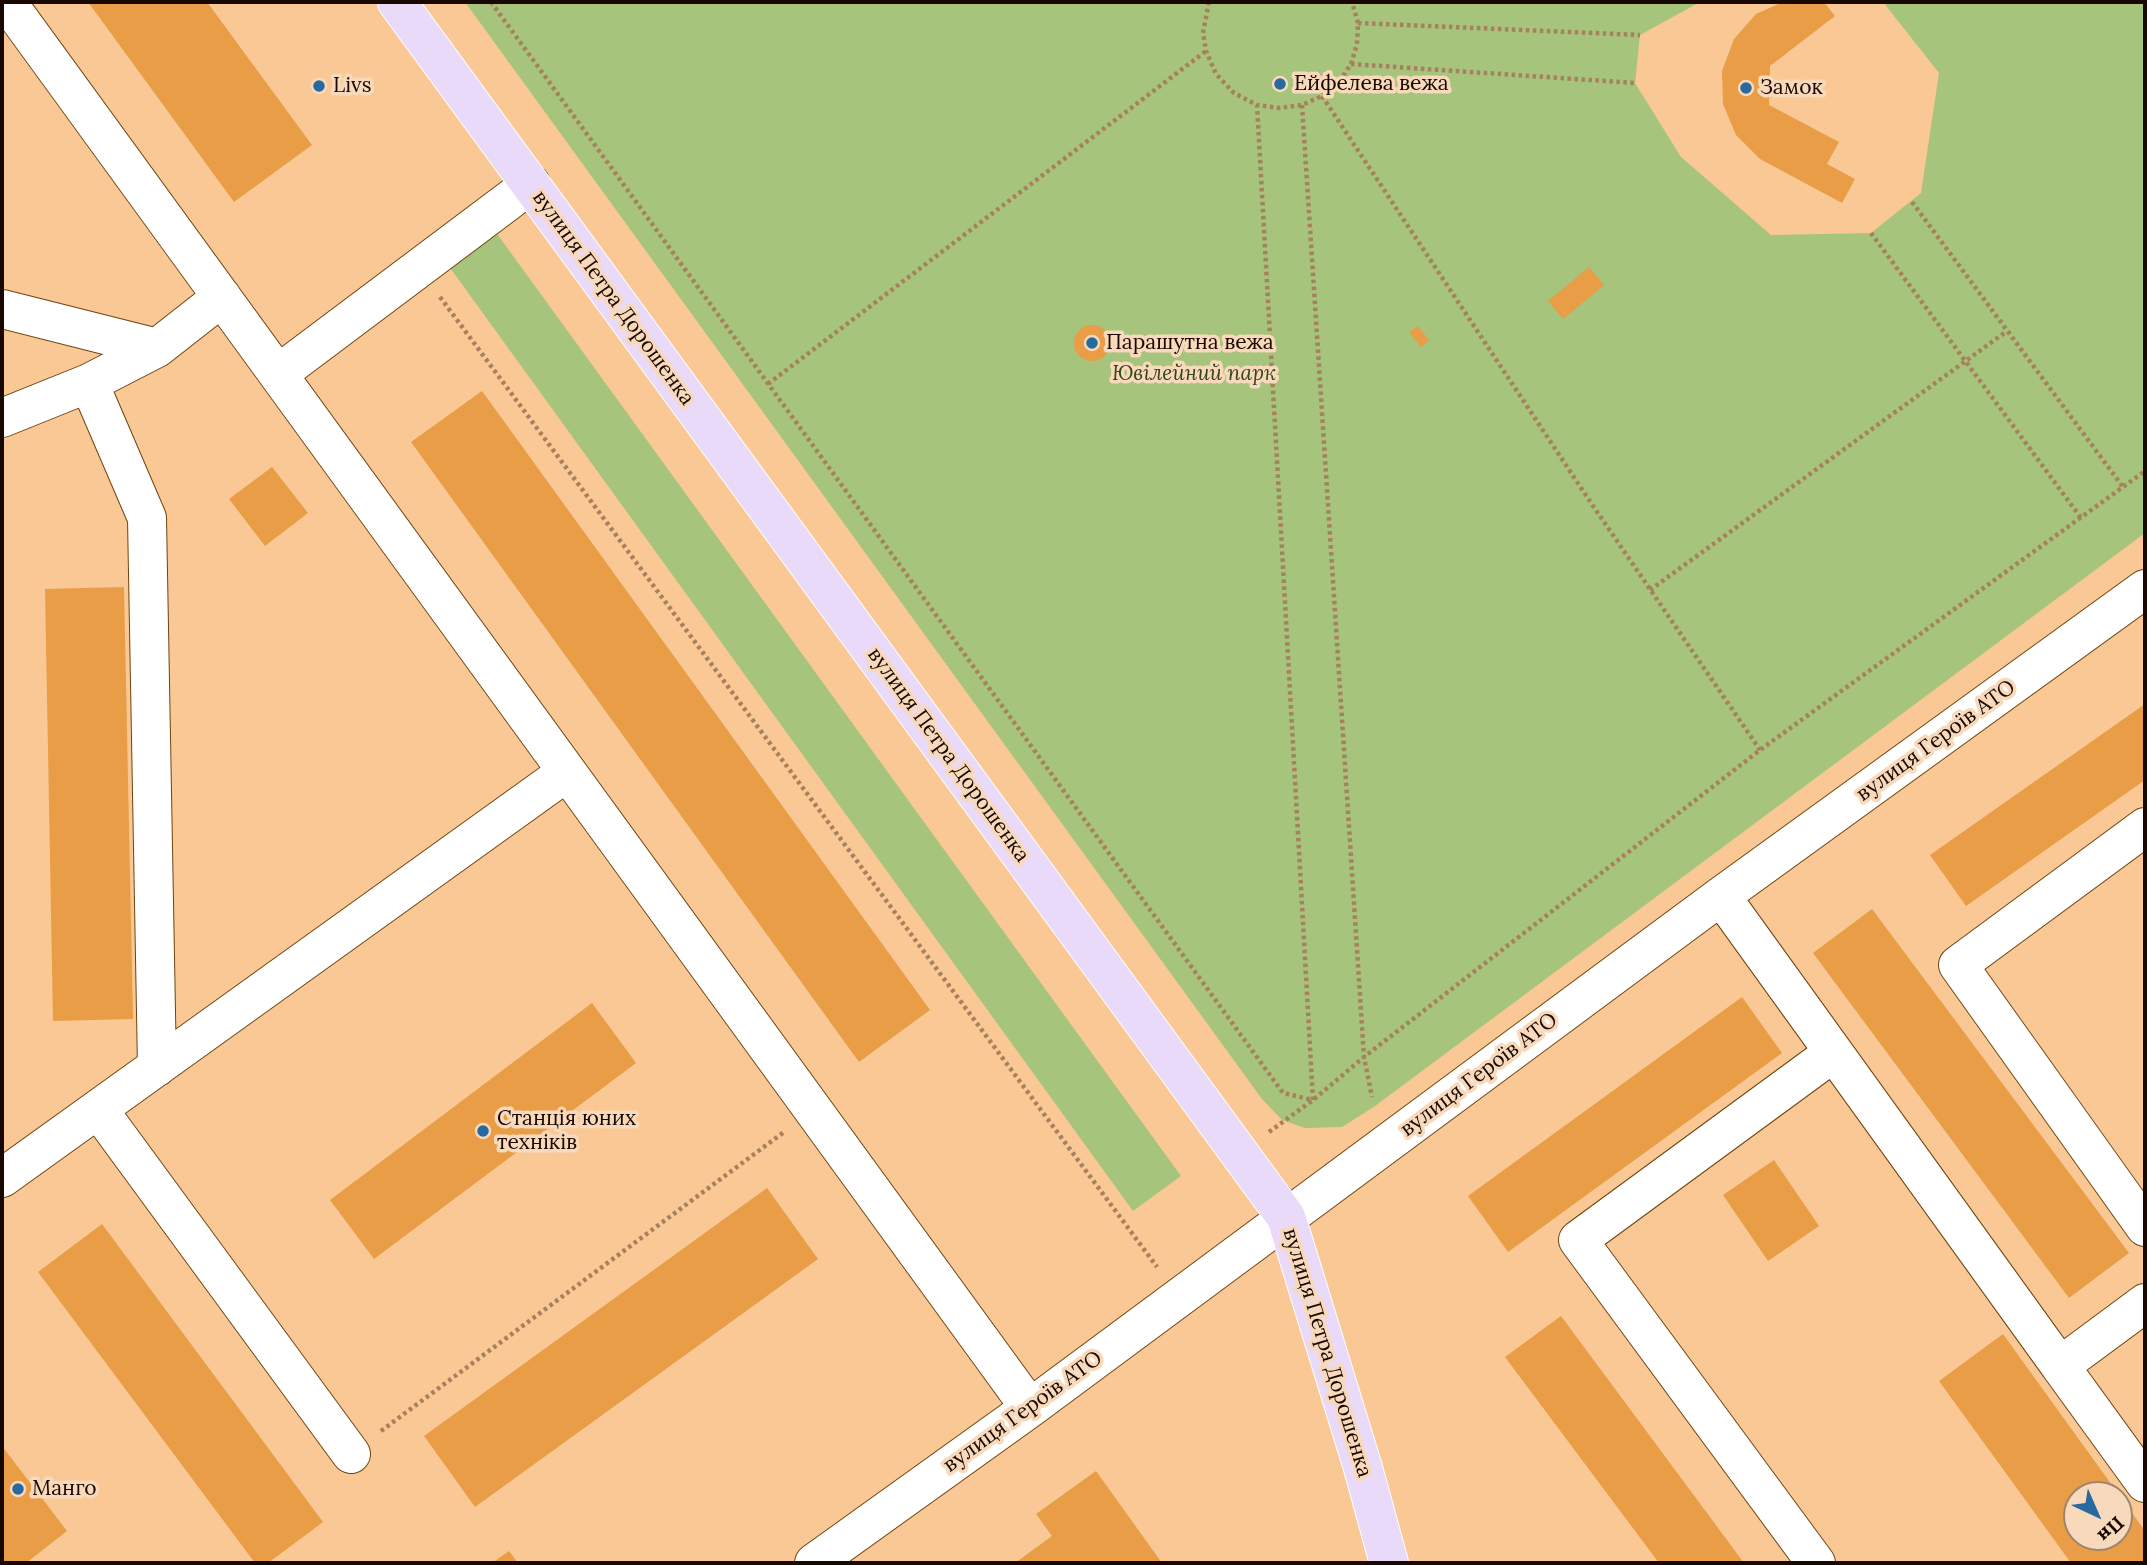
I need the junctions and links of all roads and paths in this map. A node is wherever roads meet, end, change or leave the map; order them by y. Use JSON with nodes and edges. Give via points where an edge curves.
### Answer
{"nodes":[{"id":1,"x":7,"y":2,"type":"edge"},
{"id":2,"x":397,"y":2,"type":"edge"},
{"id":3,"x":491,"y":2,"type":"edge"},
{"id":4,"x":1209,"y":2,"type":"edge"},
{"id":5,"x":1352,"y":2,"type":"edge"},
{"id":6,"x":1358,"y":23,"type":"junction"},
{"id":7,"x":1640,"y":35,"type":"dead end"},
{"id":8,"x":1206,"y":51,"type":"junction"},
{"id":9,"x":1350,"y":64,"type":"junction"},
{"id":10,"x":1635,"y":83,"type":"dead end"},
{"id":11,"x":1322,"y":96,"type":"junction"},
{"id":12,"x":1256,"y":105,"type":"junction"},
{"id":13,"x":1302,"y":105,"type":"junction"},
{"id":14,"x":530,"y":184,"type":"junction"},
{"id":15,"x":1912,"y":202,"type":"dead end"},
{"id":16,"x":1871,"y":233,"type":"dead end"},
{"id":17,"x":419,"y":269,"type":"junction"},
{"id":18,"x":222,"y":297,"type":"junction"},
{"id":19,"x":2,"y":309,"type":"edge"},
{"id":20,"x":2007,"y":331,"type":"junction"},
{"id":21,"x":157,"y":348,"type":"junction"},
{"id":22,"x":1966,"y":361,"type":"junction"},
{"id":23,"x":278,"y":374,"type":"junction"},
{"id":24,"x":89,"y":383,"type":"junction"},
{"id":25,"x":768,"y":384,"type":"junction"},
{"id":26,"x":2,"y":418,"type":"edge"},
{"id":27,"x":2145,"y":471,"type":"edge"},
{"id":28,"x":2123,"y":487,"type":"junction"},
{"id":29,"x":2081,"y":517,"type":"junction"},
{"id":30,"x":2145,"y":589,"type":"edge"},
{"id":31,"x":1650,"y":590,"type":"junction"},
{"id":32,"x":1760,"y":750,"type":"junction"},
{"id":33,"x":567,"y":772,"type":"junction"},
{"id":34,"x":2145,"y":827,"type":"edge"},
{"id":35,"x":1721,"y":896,"type":"junction"},
{"id":36,"x":1833,"y":1053,"type":"junction"},
{"id":37,"x":1364,"y":1057,"type":"junction"},
{"id":38,"x":157,"y":1066,"type":"junction"},
{"id":39,"x":1372,"y":1097,"type":"dead end"},
{"id":40,"x":1313,"y":1100,"type":"junction"},
{"id":41,"x":98,"y":1110,"type":"junction"},
{"id":42,"x":813,"y":1110,"type":"junction"},
{"id":43,"x":1240,"y":1153,"type":"junction"},
{"id":44,"x":2,"y":1178,"type":"edge"},
{"id":45,"x":1286,"y":1217,"type":"junction"},
{"id":46,"x":2145,"y":1227,"type":"edge"},
{"id":47,"x":1180,"y":1297,"type":"junction"},
{"id":48,"x":2145,"y":1303,"type":"edge"},
{"id":49,"x":2060,"y":1366,"type":"junction"},
{"id":50,"x":1030,"y":1408,"type":"junction"},
{"id":51,"x":351,"y":1454,"type":"joint"},
{"id":52,"x":2145,"y":1483,"type":"edge"},
{"id":53,"x":814,"y":1563,"type":"edge"},
{"id":54,"x":1390,"y":1563,"type":"edge"},
{"id":55,"x":1816,"y":1563,"type":"edge"}],
"edges":[{"from":1,"to":18,"type":"street"},
{"from":2,"to":14,"type":"main road","name":"вулиця Петра Дорошенка"},
{"from":3,"to":25,"type":"path"},
{"from":4,"to":8,"type":"path","via":[[1203,33]]},
{"from":5,"to":6,"type":"path"},
{"from":6,"to":7,"type":"path"},
{"from":6,"to":9,"type":"path"},
{"from":8,"to":12,"type":"path","via":[[1216,74],[1234,93]]},
{"from":8,"to":25,"type":"path"},
{"from":9,"to":10,"type":"path"},
{"from":9,"to":11,"type":"path","via":[[1339,82]]},
{"from":11,"to":13,"type":"path"},
{"from":11,"to":31,"type":"path"},
{"from":12,"to":13,"type":"path"},
{"from":12,"to":40,"type":"path"},
{"from":13,"to":37,"type":"path"},
{"from":14,"to":17,"type":"street"},
{"from":14,"to":43,"type":"main road","name":"вулиця Петра Дорошенка"},
{"from":15,"to":20,"type":"path"},
{"from":16,"to":22,"type":"path"},
{"from":17,"to":23,"type":"street"},
{"from":17,"to":47,"type":"path"},
{"from":18,"to":21,"type":"street"},
{"from":18,"to":23,"type":"street"},
{"from":19,"to":21,"type":"street"},
{"from":20,"to":22,"type":"path"},
{"from":20,"to":28,"type":"path"},
{"from":21,"to":24,"type":"street"},
{"from":22,"to":29,"type":"path"},
{"from":22,"to":31,"type":"path"},
{"from":23,"to":33,"type":"street"},
{"from":24,"to":26,"type":"street"},
{"from":24,"to":38,"type":"street","via":[[147,518]]},
{"from":25,"to":40,"type":"path","via":[[1283,1093]]},
{"from":27,"to":28,"type":"path"},
{"from":28,"to":29,"type":"path"},
{"from":29,"to":32,"type":"path"},
{"from":30,"to":35,"type":"street","name":"вулиця Героїв АТО"},
{"from":31,"to":32,"type":"path"},
{"from":32,"to":37,"type":"path"},
{"from":33,"to":38,"type":"street"},
{"from":33,"to":42,"type":"street"},
{"from":34,"to":46,"type":"street","via":[[1958,965]]},
{"from":35,"to":36,"type":"street"},
{"from":35,"to":45,"type":"street","name":"вулиця Героїв АТО"},
{"from":36,"to":49,"type":"street"},
{"from":36,"to":55,"type":"street","via":[[1578,1240]]},
{"from":37,"to":39,"type":"path"},
{"from":37,"to":40,"type":"path"},
{"from":38,"to":41,"type":"street"},
{"from":40,"to":43,"type":"path"},
{"from":41,"to":44,"type":"street"},
{"from":41,"to":51,"type":"street"},
{"from":42,"to":50,"type":"street"},
{"from":42,"to":51,"type":"path"},
{"from":43,"to":45,"type":"main road","name":"вулиця Петра Дорошенка"},
{"from":45,"to":47,"type":"street","name":"вулиця Героїв АТО"},
{"from":45,"to":54,"type":"main road","name":"вулиця Петра Дорошенка"},
{"from":47,"to":50,"type":"street","name":"вулиця Героїв АТО"},
{"from":48,"to":49,"type":"street"},
{"from":49,"to":52,"type":"street"},
{"from":50,"to":53,"type":"street","name":"вулиця Героїв АТО"}]}
